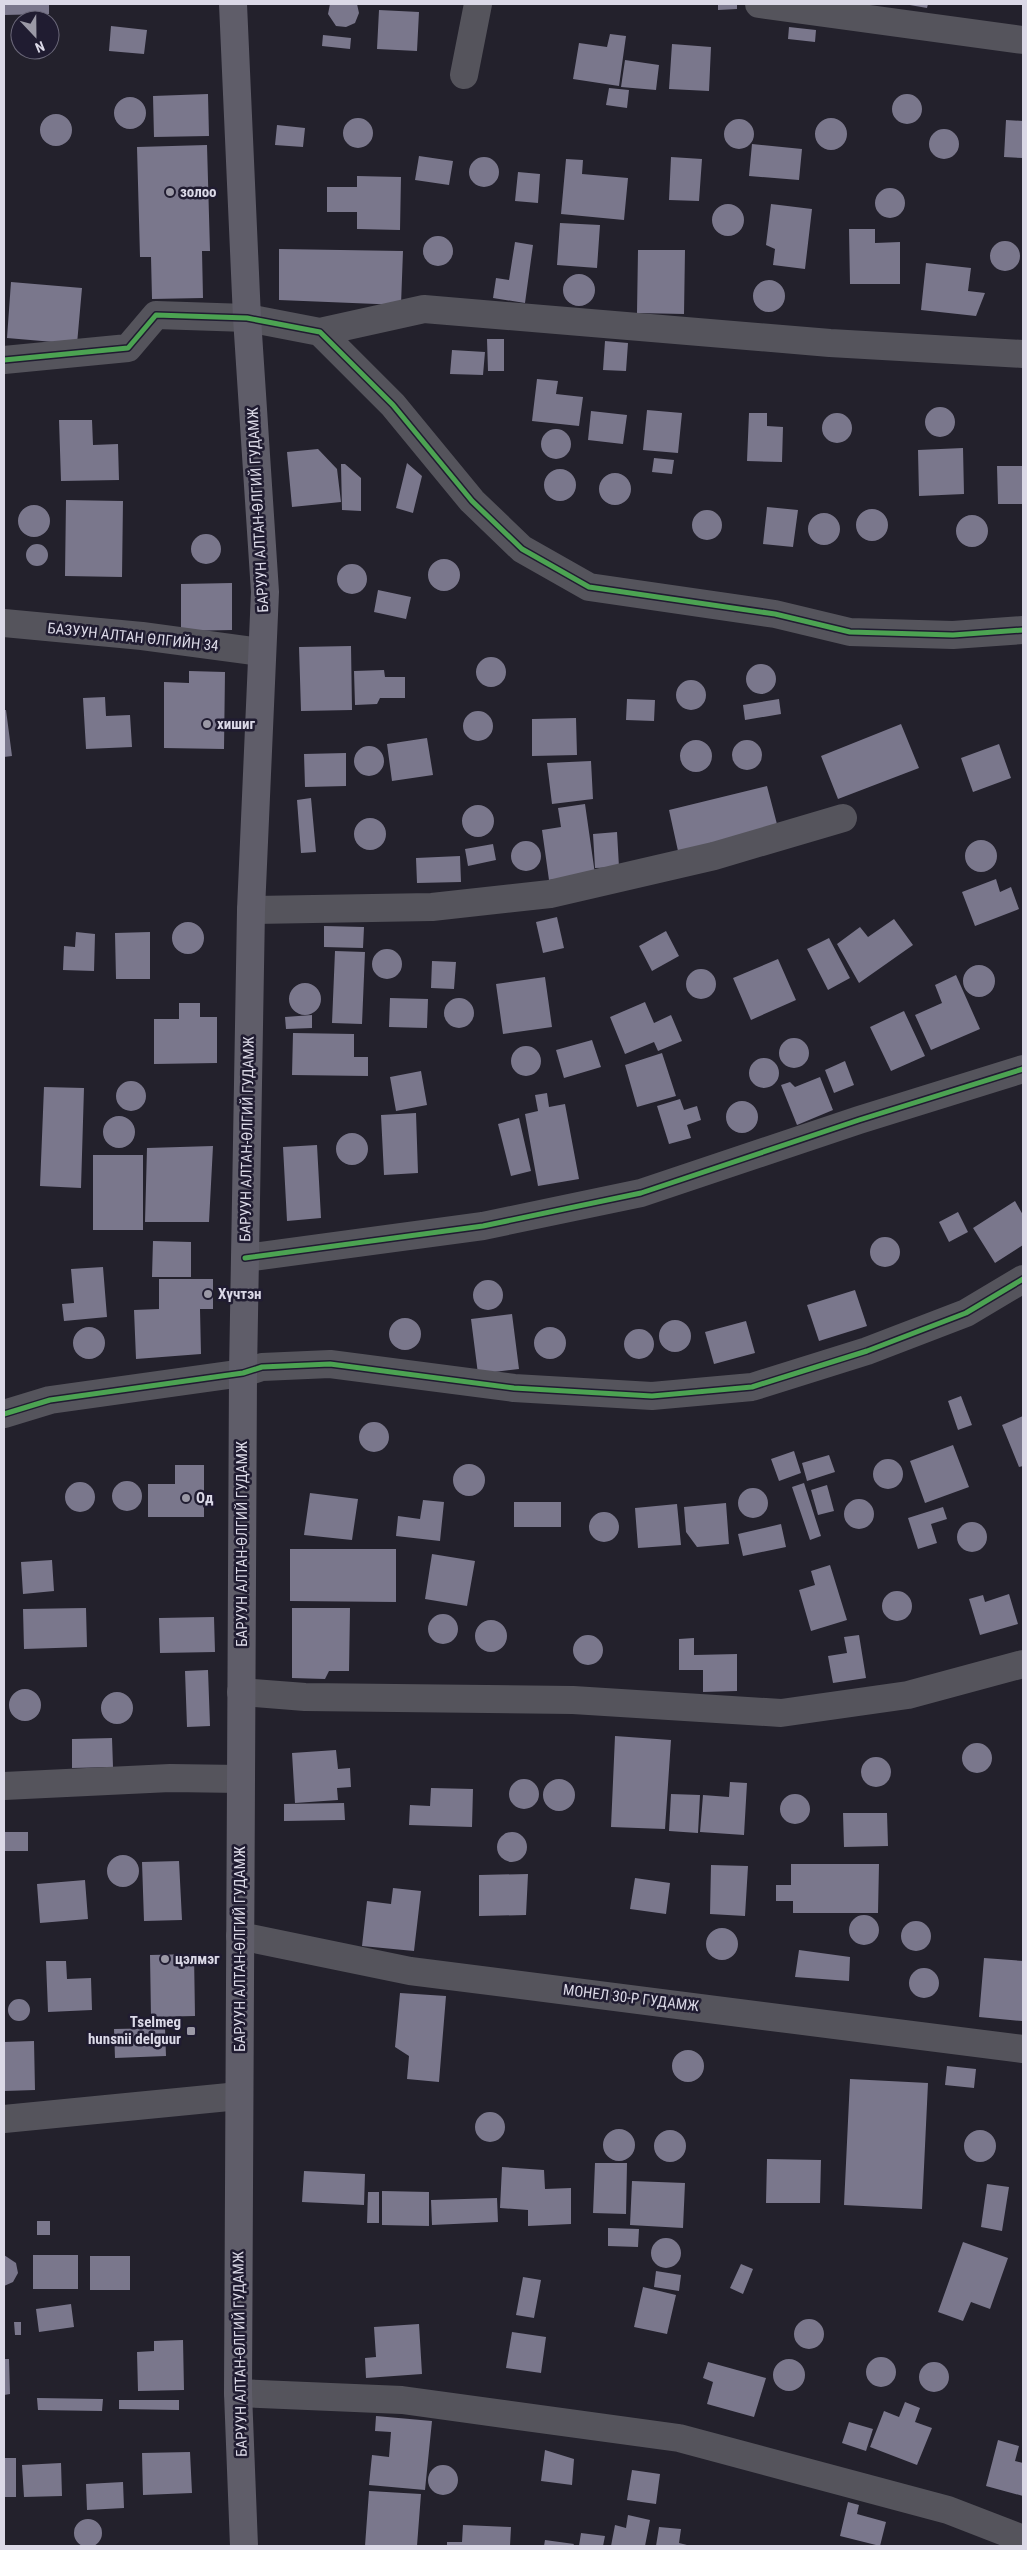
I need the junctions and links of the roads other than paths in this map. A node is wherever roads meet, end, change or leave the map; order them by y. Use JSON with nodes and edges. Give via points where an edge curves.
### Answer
{"nodes":[{"id":1,"x":233,"y":4,"type":"edge"},
{"id":2,"x":478,"y":4,"type":"edge"},
{"id":3,"x":759,"y":4,"type":"edge"},
{"id":4,"x":1023,"y":40,"type":"edge"},
{"id":5,"x":464,"y":75,"type":"dead end"},
{"id":6,"x":247,"y":318,"type":"junction"},
{"id":7,"x":320,"y":332,"type":"junction"},
{"id":8,"x":1023,"y":354,"type":"edge"},
{"id":9,"x":4,"y":360,"type":"edge"},
{"id":10,"x":4,"y":623,"type":"edge"},
{"id":11,"x":1023,"y":630,"type":"edge"},
{"id":12,"x":261,"y":652,"type":"junction"},
{"id":13,"x":843,"y":818,"type":"dead end"},
{"id":14,"x":251,"y":910,"type":"junction"},
{"id":15,"x":1023,"y":1069,"type":"edge"},
{"id":16,"x":245,"y":1258,"type":"junction"},
{"id":17,"x":1023,"y":1279,"type":"edge"},
{"id":18,"x":243,"y":1373,"type":"junction"},
{"id":19,"x":4,"y":1414,"type":"edge"},
{"id":20,"x":1023,"y":1664,"type":"edge"},
{"id":21,"x":241,"y":1692,"type":"junction"},
{"id":22,"x":240,"y":1780,"type":"junction"},
{"id":23,"x":4,"y":1786,"type":"edge"},
{"id":24,"x":240,"y":1936,"type":"junction"},
{"id":25,"x":1023,"y":2049,"type":"edge"},
{"id":26,"x":239,"y":2096,"type":"junction"},
{"id":27,"x":4,"y":2118,"type":"edge"},
{"id":28,"x":238,"y":2393,"type":"junction"},
{"id":29,"x":1023,"y":2539,"type":"edge"},
{"id":30,"x":244,"y":2546,"type":"edge"}],
"edges":[{"from":1,"to":6,"type":"main road","name":"БАРУУН АЛТАН-ӨЛГИЙ ГУДАМЖ"},
{"from":2,"to":5,"type":"street"},
{"from":3,"to":4,"type":"street"},
{"from":6,"to":7,"type":"street"},
{"from":6,"to":9,"type":"street","via":[[156,315],[128,348]]},
{"from":6,"to":12,"type":"main road","name":"БАРУУН АЛТАН-ӨЛГИЙ ГУДАМЖ","via":[[265,592]]},
{"from":7,"to":8,"type":"street","via":[[424,309],[830,343]]},
{"from":7,"to":11,"type":"street","via":[[393,405],[472,501],[522,550],[589,587],[775,614],[850,632],[953,635]]},
{"from":10,"to":12,"type":"street","name":"БАЗУУН АЛТАН ӨЛГИЙН 34","via":[[142,636]]},
{"from":12,"to":14,"type":"main road","name":"БАРУУН АЛТАН-ӨЛГИЙ ГУДАМЖ","via":[[263,677]]},
{"from":13,"to":14,"type":"street","via":[[714,856],[550,894],[432,906]]},
{"from":14,"to":16,"type":"main road","name":"БАРУУН АЛТАН-ӨЛГИЙ ГУДАМЖ"},
{"from":15,"to":16,"type":"street","via":[[641,1193],[483,1226]]},
{"from":16,"to":18,"type":"main road","name":"БАРУУН АЛТАН-ӨЛГИЙ ГУДАМЖ"},
{"from":17,"to":18,"type":"street","via":[[966,1313],[867,1350],[752,1387],[652,1396],[514,1388],[330,1364],[262,1367]]},
{"from":18,"to":19,"type":"street","via":[[50,1400]]},
{"from":18,"to":21,"type":"main road","name":"БАРУУН АЛТАН-ӨЛГИЙ ГУДАМЖ"},
{"from":20,"to":21,"type":"street","via":[[908,1695],[781,1713],[573,1700],[305,1697]]},
{"from":21,"to":22,"type":"main road","name":"БАРУУН АЛТАН-ӨЛГИЙ ГУДАМЖ"},
{"from":22,"to":23,"type":"street","via":[[170,1778]]},
{"from":22,"to":24,"type":"main road","name":"БАРУУН АЛТАН-ӨЛГИЙ ГУДАМЖ"},
{"from":24,"to":25,"type":"street","name":"МОНЕЛ 30-Р ГУДАМЖ","via":[[410,1970]]},
{"from":24,"to":26,"type":"main road","name":"БАРУУН АЛТАН-ӨЛГИЙ ГУДАМЖ"},
{"from":26,"to":27,"type":"street"},
{"from":26,"to":28,"type":"main road","name":"БАРУУН АЛТАН-ӨЛГИЙ ГУДАМЖ"},
{"from":28,"to":29,"type":"street","via":[[402,2400],[679,2438],[948,2510]]},
{"from":28,"to":30,"type":"main road","name":"БАРУУН АЛТАН-ӨЛГИЙ ГУДАМЖ"}]}
